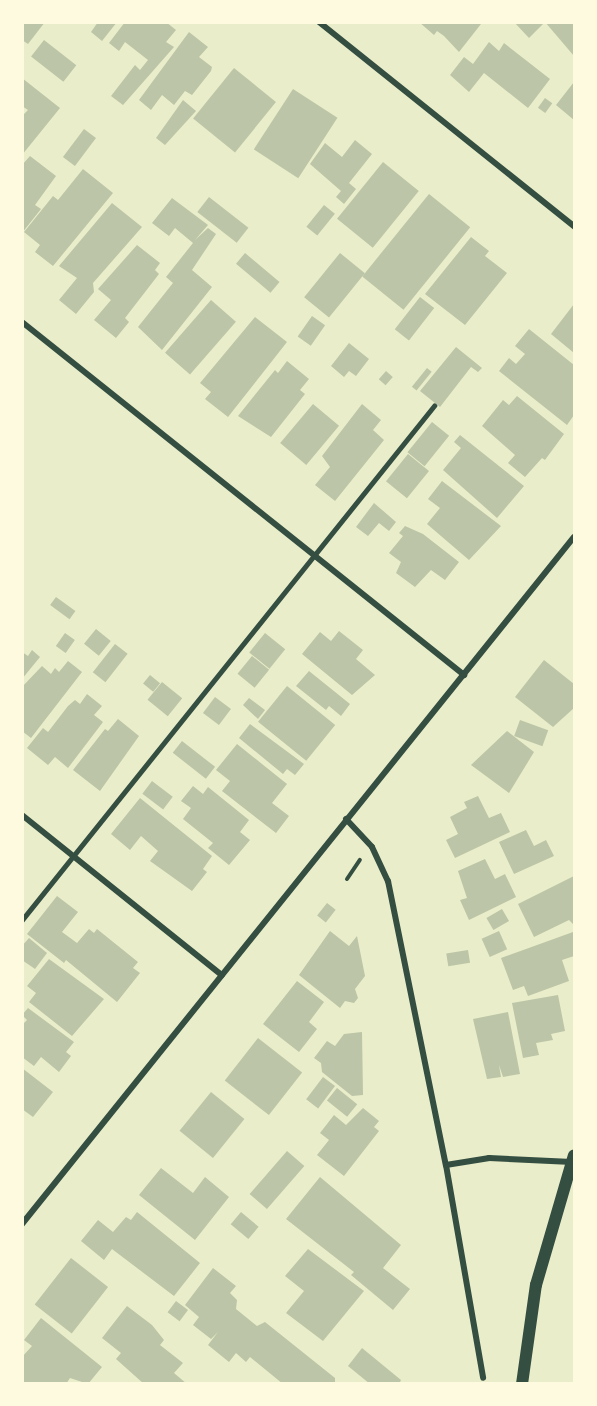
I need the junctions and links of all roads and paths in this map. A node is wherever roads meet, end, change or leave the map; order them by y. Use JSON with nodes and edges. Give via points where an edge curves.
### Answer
{"nodes":[{"id":1,"x":318,"y":22,"type":"edge"},
{"id":2,"x":574,"y":226,"type":"edge"},
{"id":3,"x":22,"y":322,"type":"edge"},
{"id":4,"x":434,"y":406,"type":"dead end"},
{"id":5,"x":574,"y":537,"type":"edge"},
{"id":6,"x":315,"y":555,"type":"junction"},
{"id":7,"x":464,"y":675,"type":"junction"},
{"id":8,"x":22,"y":815,"type":"edge"},
{"id":9,"x":346,"y":819,"type":"junction"},
{"id":10,"x":371,"y":846,"type":"junction"},
{"id":11,"x":74,"y":856,"type":"junction"},
{"id":12,"x":347,"y":879,"type":"dead end"},
{"id":13,"x":22,"y":920,"type":"edge"},
{"id":14,"x":222,"y":975,"type":"junction"},
{"id":15,"x":573,"y":1158,"type":"edge"},
{"id":16,"x":446,"y":1165,"type":"junction"},
{"id":17,"x":22,"y":1224,"type":"edge"},
{"id":18,"x":483,"y":1377,"type":"dead end"},
{"id":19,"x":522,"y":1383,"type":"edge"}],
"edges":[{"from":1,"to":2,"type":"street"},
{"from":3,"to":6,"type":"street"},
{"from":4,"to":6,"type":"lane"},
{"from":5,"to":7,"type":"street"},
{"from":6,"to":7,"type":"street"},
{"from":6,"to":11,"type":"lane"},
{"from":7,"to":9,"type":"street"},
{"from":8,"to":11,"type":"street"},
{"from":9,"to":10,"type":"street"},
{"from":9,"to":14,"type":"street"},
{"from":10,"to":12,"type":"path"},
{"from":10,"to":16,"type":"street","via":[[388,881]]},
{"from":11,"to":13,"type":"lane"},
{"from":11,"to":14,"type":"street"},
{"from":14,"to":17,"type":"street"},
{"from":15,"to":16,"type":"street","via":[[498,1158]]},
{"from":15,"to":19,"type":"main road","via":[[538,1276]]},
{"from":16,"to":18,"type":"street"}]}
